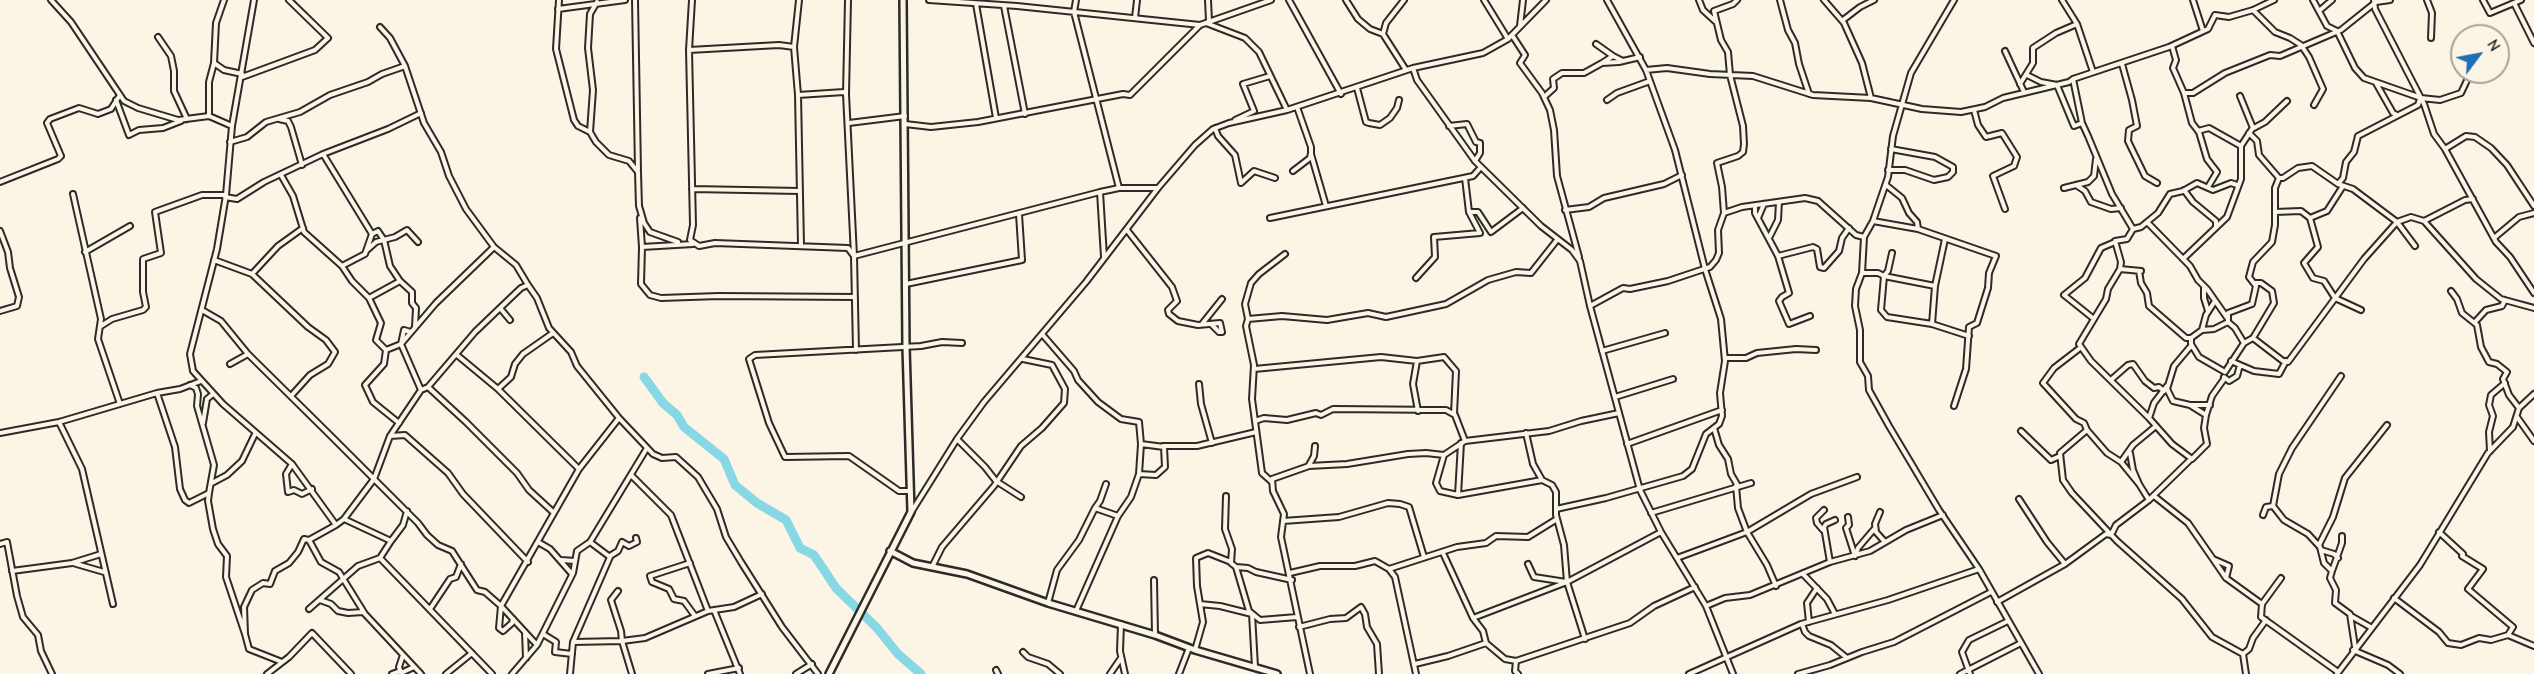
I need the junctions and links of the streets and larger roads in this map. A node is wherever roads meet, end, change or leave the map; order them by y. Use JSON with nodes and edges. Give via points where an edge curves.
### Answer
{"nodes":[{"id":1,"x":51,"y":0,"type":"edge"},
{"id":2,"x":224,"y":0,"type":"edge"},
{"id":3,"x":254,"y":0,"type":"edge"},
{"id":4,"x":289,"y":0,"type":"edge"},
{"id":5,"x":559,"y":0,"type":"edge"},
{"id":6,"x":625,"y":0,"type":"edge"},
{"id":7,"x":635,"y":0,"type":"edge"},
{"id":8,"x":692,"y":0,"type":"edge"},
{"id":9,"x":799,"y":0,"type":"edge"},
{"id":10,"x":848,"y":0,"type":"edge"},
{"id":11,"x":903,"y":0,"type":"edge"},
{"id":12,"x":929,"y":0,"type":"edge"},
{"id":13,"x":1076,"y":0,"type":"edge"},
{"id":14,"x":1137,"y":0,"type":"edge"},
{"id":15,"x":1208,"y":0,"type":"edge"},
{"id":16,"x":1271,"y":0,"type":"edge"},
{"id":17,"x":1289,"y":0,"type":"edge"},
{"id":18,"x":1346,"y":0,"type":"edge"},
{"id":19,"x":1404,"y":0,"type":"edge"},
{"id":20,"x":1484,"y":0,"type":"edge"},
{"id":21,"x":1523,"y":0,"type":"edge"},
{"id":22,"x":1546,"y":0,"type":"edge"},
{"id":23,"x":1607,"y":0,"type":"edge"},
{"id":24,"x":1699,"y":0,"type":"edge"},
{"id":25,"x":1737,"y":0,"type":"edge"},
{"id":26,"x":1780,"y":0,"type":"edge"},
{"id":27,"x":1824,"y":0,"type":"edge"},
{"id":28,"x":1874,"y":0,"type":"edge"},
{"id":29,"x":1954,"y":0,"type":"edge"},
{"id":30,"x":2062,"y":0,"type":"edge"},
{"id":31,"x":2193,"y":0,"type":"edge"},
{"id":32,"x":2274,"y":0,"type":"edge"},
{"id":33,"x":2313,"y":0,"type":"edge"},
{"id":34,"x":2332,"y":0,"type":"edge"},
{"id":35,"x":2390,"y":0,"type":"edge"},
{"id":36,"x":2427,"y":0,"type":"edge"},
{"id":37,"x":2482,"y":0,"type":"edge"},
{"id":38,"x":2521,"y":0,"type":"edge"},
{"id":39,"x":984,"y":1,"type":"edge"},
{"id":40,"x":2375,"y":1,"type":"edge"},
{"id":41,"x":597,"y":2,"type":"junction"},
{"id":42,"x":2514,"y":3,"type":"junction"},
{"id":43,"x":976,"y":4,"type":"junction"},
{"id":44,"x":1004,"y":6,"type":"junction"},
{"id":45,"x":558,"y":9,"type":"junction"},
{"id":46,"x":2253,"y":10,"type":"junction"},
{"id":47,"x":2319,"y":11,"type":"junction"},
{"id":48,"x":1074,"y":12,"type":"junction"},
{"id":49,"x":1135,"y":18,"type":"junction"},
{"id":50,"x":1843,"y":20,"type":"junction"},
{"id":51,"x":1207,"y":22,"type":"junction"},
{"id":52,"x":1716,"y":22,"type":"junction"},
{"id":53,"x":2077,"y":24,"type":"junction"},
{"id":54,"x":1200,"y":25,"type":"junction"},
{"id":55,"x":380,"y":27,"type":"dead end"},
{"id":56,"x":1520,"y":27,"type":"junction"},
{"id":57,"x":2203,"y":31,"type":"junction"},
{"id":58,"x":2337,"y":31,"type":"junction"},
{"id":59,"x":1383,"y":34,"type":"junction"},
{"id":60,"x":1512,"y":35,"type":"junction"},
{"id":61,"x":158,"y":37,"type":"dead end"},
{"id":62,"x":2431,"y":38,"type":"dead end"},
{"id":63,"x":1508,"y":39,"type":"junction"},
{"id":64,"x":2534,"y":43,"type":"edge"},
{"id":65,"x":1596,"y":44,"type":"dead end"},
{"id":66,"x":2301,"y":45,"type":"junction"},
{"id":67,"x":2172,"y":46,"type":"junction"},
{"id":68,"x":794,"y":47,"type":"junction"},
{"id":69,"x":689,"y":51,"type":"junction"},
{"id":70,"x":2005,"y":51,"type":"dead end"},
{"id":71,"x":1613,"y":56,"type":"junction"},
{"id":72,"x":1640,"y":57,"type":"junction"},
{"id":73,"x":1623,"y":61,"type":"junction"},
{"id":74,"x":214,"y":63,"type":"junction"},
{"id":75,"x":1602,"y":63,"type":"junction"},
{"id":76,"x":2122,"y":64,"type":"junction"},
{"id":77,"x":405,"y":66,"type":"junction"},
{"id":78,"x":1413,"y":68,"type":"junction"},
{"id":79,"x":1406,"y":70,"type":"junction"},
{"id":80,"x":1646,"y":70,"type":"junction"},
{"id":81,"x":2093,"y":72,"type":"junction"},
{"id":82,"x":242,"y":75,"type":"junction"},
{"id":83,"x":1730,"y":75,"type":"junction"},
{"id":84,"x":2027,"y":75,"type":"junction"},
{"id":85,"x":1270,"y":76,"type":"junction"},
{"id":86,"x":2073,"y":79,"type":"junction"},
{"id":87,"x":1650,"y":81,"type":"junction"},
{"id":88,"x":2376,"y":82,"type":"junction"},
{"id":89,"x":2020,"y":84,"type":"junction"},
{"id":90,"x":2465,"y":84,"type":"edge"},
{"id":91,"x":2057,"y":85,"type":"junction"},
{"id":92,"x":1357,"y":88,"type":"junction"},
{"id":93,"x":2024,"y":92,"type":"junction"},
{"id":94,"x":1903,"y":93,"type":"junction"},
{"id":95,"x":2184,"y":93,"type":"junction"},
{"id":96,"x":846,"y":94,"type":"junction"},
{"id":97,"x":1341,"y":94,"type":"junction"},
{"id":98,"x":1809,"y":94,"type":"junction"},
{"id":99,"x":120,"y":95,"type":"junction"},
{"id":100,"x":798,"y":95,"type":"junction"},
{"id":101,"x":2240,"y":96,"type":"dead end"},
{"id":102,"x":1544,"y":97,"type":"junction"},
{"id":103,"x":1871,"y":98,"type":"junction"},
{"id":104,"x":2421,"y":98,"type":"junction"},
{"id":105,"x":1095,"y":99,"type":"junction"},
{"id":106,"x":116,"y":100,"type":"junction"},
{"id":107,"x":1399,"y":100,"type":"dead end"},
{"id":108,"x":1607,"y":100,"type":"dead end"},
{"id":109,"x":1891,"y":101,"type":"junction"},
{"id":110,"x":2287,"y":101,"type":"dead end"},
{"id":111,"x":1904,"y":104,"type":"junction"},
{"id":112,"x":2314,"y":105,"type":"dead end"},
{"id":113,"x":1297,"y":107,"type":"junction"},
{"id":114,"x":111,"y":109,"type":"junction"},
{"id":115,"x":1287,"y":110,"type":"junction"},
{"id":116,"x":1974,"y":110,"type":"junction"},
{"id":117,"x":121,"y":111,"type":"junction"},
{"id":118,"x":421,"y":113,"type":"junction"},
{"id":119,"x":1025,"y":114,"type":"junction"},
{"id":120,"x":2397,"y":115,"type":"junction"},
{"id":121,"x":209,"y":116,"type":"junction"},
{"id":122,"x":905,"y":116,"type":"junction"},
{"id":123,"x":278,"y":118,"type":"junction"},
{"id":124,"x":996,"y":118,"type":"junction"},
{"id":125,"x":185,"y":120,"type":"junction"},
{"id":126,"x":849,"y":123,"type":"junction"},
{"id":127,"x":1229,"y":123,"type":"junction"},
{"id":128,"x":2082,"y":123,"type":"junction"},
{"id":129,"x":905,"y":124,"type":"junction"},
{"id":130,"x":232,"y":126,"type":"junction"},
{"id":131,"x":1448,"y":126,"type":"junction"},
{"id":132,"x":1215,"y":128,"type":"junction"},
{"id":133,"x":2253,"y":128,"type":"junction"},
{"id":134,"x":2198,"y":131,"type":"junction"},
{"id":135,"x":590,"y":132,"type":"junction"},
{"id":136,"x":2249,"y":133,"type":"junction"},
{"id":137,"x":230,"y":142,"type":"junction"},
{"id":138,"x":2241,"y":146,"type":"junction"},
{"id":139,"x":1891,"y":149,"type":"junction"},
{"id":140,"x":2445,"y":149,"type":"junction"},
{"id":141,"x":1311,"y":153,"type":"junction"},
{"id":142,"x":323,"y":154,"type":"junction"},
{"id":143,"x":2096,"y":158,"type":"junction"},
{"id":144,"x":1475,"y":161,"type":"junction"},
{"id":145,"x":302,"y":165,"type":"junction"},
{"id":146,"x":1481,"y":167,"type":"junction"},
{"id":147,"x":1888,"y":170,"type":"junction"},
{"id":148,"x":1293,"y":171,"type":"dead end"},
{"id":149,"x":638,"y":172,"type":"junction"},
{"id":150,"x":281,"y":175,"type":"junction"},
{"id":151,"x":1682,"y":175,"type":"junction"},
{"id":152,"x":1275,"y":178,"type":"dead end"},
{"id":153,"x":1465,"y":178,"type":"junction"},
{"id":154,"x":2279,"y":178,"type":"junction"},
{"id":155,"x":0,"y":182,"type":"edge"},
{"id":156,"x":2157,"y":183,"type":"dead end"},
{"id":157,"x":1886,"y":185,"type":"junction"},
{"id":158,"x":2076,"y":185,"type":"junction"},
{"id":159,"x":2237,"y":185,"type":"junction"},
{"id":160,"x":2340,"y":185,"type":"junction"},
{"id":161,"x":2208,"y":187,"type":"junction"},
{"id":162,"x":1119,"y":188,"type":"junction"},
{"id":163,"x":1158,"y":188,"type":"junction"},
{"id":164,"x":2064,"y":188,"type":"dead end"},
{"id":165,"x":692,"y":189,"type":"junction"},
{"id":166,"x":2184,"y":190,"type":"junction"},
{"id":167,"x":800,"y":191,"type":"junction"},
{"id":168,"x":1100,"y":192,"type":"junction"},
{"id":169,"x":73,"y":194,"type":"dead end"},
{"id":170,"x":226,"y":196,"type":"junction"},
{"id":171,"x":2473,"y":199,"type":"junction"},
{"id":172,"x":1779,"y":202,"type":"junction"},
{"id":173,"x":1764,"y":204,"type":"junction"},
{"id":174,"x":1326,"y":206,"type":"junction"},
{"id":175,"x":1755,"y":206,"type":"junction"},
{"id":176,"x":2534,"y":206,"type":"edge"},
{"id":177,"x":1523,"y":208,"type":"junction"},
{"id":178,"x":2121,"y":208,"type":"junction"},
{"id":179,"x":2005,"y":209,"type":"dead end"},
{"id":180,"x":1565,"y":210,"type":"junction"},
{"id":181,"x":1469,"y":212,"type":"junction"},
{"id":182,"x":2275,"y":212,"type":"junction"},
{"id":183,"x":640,"y":213,"type":"junction"},
{"id":184,"x":1724,"y":213,"type":"junction"},
{"id":185,"x":2534,"y":213,"type":"edge"},
{"id":186,"x":1019,"y":214,"type":"junction"},
{"id":187,"x":1270,"y":218,"type":"dead end"},
{"id":188,"x":2310,"y":218,"type":"junction"},
{"id":189,"x":1758,"y":219,"type":"junction"},
{"id":190,"x":1873,"y":221,"type":"junction"},
{"id":191,"x":2424,"y":221,"type":"junction"},
{"id":192,"x":2147,"y":222,"type":"junction"},
{"id":193,"x":2397,"y":222,"type":"junction"},
{"id":194,"x":130,"y":226,"type":"dead end"},
{"id":195,"x":2216,"y":226,"type":"junction"},
{"id":196,"x":303,"y":228,"type":"junction"},
{"id":197,"x":1849,"y":228,"type":"junction"},
{"id":198,"x":1127,"y":229,"type":"junction"},
{"id":199,"x":1918,"y":229,"type":"junction"},
{"id":200,"x":2133,"y":229,"type":"junction"},
{"id":201,"x":0,"y":231,"type":"edge"},
{"id":202,"x":372,"y":234,"type":"junction"},
{"id":203,"x":1770,"y":237,"type":"junction"},
{"id":204,"x":1864,"y":237,"type":"junction"},
{"id":205,"x":383,"y":238,"type":"junction"},
{"id":206,"x":2494,"y":238,"type":"junction"},
{"id":207,"x":1945,"y":239,"type":"junction"},
{"id":208,"x":1557,"y":240,"type":"junction"},
{"id":209,"x":418,"y":242,"type":"dead end"},
{"id":210,"x":2115,"y":242,"type":"junction"},
{"id":211,"x":681,"y":243,"type":"junction"},
{"id":212,"x":906,"y":243,"type":"junction"},
{"id":213,"x":694,"y":244,"type":"junction"},
{"id":214,"x":801,"y":245,"type":"junction"},
{"id":215,"x":2415,"y":246,"type":"dead end"},
{"id":216,"x":494,"y":247,"type":"junction"},
{"id":217,"x":642,"y":247,"type":"junction"},
{"id":218,"x":366,"y":251,"type":"junction"},
{"id":219,"x":86,"y":252,"type":"junction"},
{"id":220,"x":1892,"y":253,"type":"dead end"},
{"id":221,"x":1285,"y":254,"type":"dead end"},
{"id":222,"x":854,"y":256,"type":"junction"},
{"id":223,"x":1778,"y":256,"type":"junction"},
{"id":224,"x":1104,"y":258,"type":"junction"},
{"id":225,"x":2183,"y":259,"type":"junction"},
{"id":226,"x":214,"y":260,"type":"junction"},
{"id":227,"x":1580,"y":261,"type":"junction"},
{"id":228,"x":342,"y":266,"type":"junction"},
{"id":229,"x":1705,"y":268,"type":"junction"},
{"id":230,"x":2120,"y":269,"type":"junction"},
{"id":231,"x":1862,"y":273,"type":"junction"},
{"id":232,"x":252,"y":274,"type":"junction"},
{"id":233,"x":1884,"y":276,"type":"junction"},
{"id":234,"x":1416,"y":278,"type":"dead end"},
{"id":235,"x":400,"y":281,"type":"junction"},
{"id":236,"x":2254,"y":283,"type":"junction"},
{"id":237,"x":906,"y":284,"type":"junction"},
{"id":238,"x":528,"y":285,"type":"junction"},
{"id":239,"x":1935,"y":286,"type":"junction"},
{"id":240,"x":2204,"y":286,"type":"junction"},
{"id":241,"x":2451,"y":291,"type":"dead end"},
{"id":242,"x":2534,"y":293,"type":"edge"},
{"id":243,"x":855,"y":297,"type":"junction"},
{"id":244,"x":369,"y":298,"type":"junction"},
{"id":245,"x":2335,"y":298,"type":"junction"},
{"id":246,"x":1222,"y":299,"type":"dead end"},
{"id":247,"x":2505,"y":300,"type":"junction"},
{"id":248,"x":2215,"y":301,"type":"junction"},
{"id":249,"x":1590,"y":306,"type":"junction"},
{"id":250,"x":500,"y":308,"type":"junction"},
{"id":251,"x":2534,"y":308,"type":"edge"},
{"id":252,"x":202,"y":310,"type":"junction"},
{"id":253,"x":2361,"y":310,"type":"dead end"},
{"id":254,"x":0,"y":311,"type":"edge"},
{"id":255,"x":2208,"y":311,"type":"junction"},
{"id":256,"x":1810,"y":316,"type":"dead end"},
{"id":257,"x":2094,"y":319,"type":"junction"},
{"id":258,"x":510,"y":320,"type":"dead end"},
{"id":259,"x":1248,"y":320,"type":"junction"},
{"id":260,"x":2228,"y":320,"type":"junction"},
{"id":261,"x":2475,"y":322,"type":"junction"},
{"id":262,"x":1202,"y":324,"type":"junction"},
{"id":263,"x":1211,"y":324,"type":"dead end"},
{"id":264,"x":1932,"y":324,"type":"junction"},
{"id":265,"x":101,"y":326,"type":"junction"},
{"id":266,"x":416,"y":328,"type":"junction"},
{"id":267,"x":2202,"y":330,"type":"junction"},
{"id":268,"x":553,"y":333,"type":"junction"},
{"id":269,"x":1665,"y":333,"type":"dead end"},
{"id":270,"x":1042,"y":334,"type":"junction"},
{"id":271,"x":1969,"y":336,"type":"junction"},
{"id":272,"x":2191,"y":338,"type":"junction"},
{"id":273,"x":2253,"y":338,"type":"junction"},
{"id":274,"x":962,"y":343,"type":"dead end"},
{"id":275,"x":2244,"y":343,"type":"junction"},
{"id":276,"x":401,"y":344,"type":"junction"},
{"id":277,"x":906,"y":347,"type":"junction"},
{"id":278,"x":2193,"y":347,"type":"junction"},
{"id":279,"x":2080,"y":348,"type":"junction"},
{"id":280,"x":386,"y":350,"type":"junction"},
{"id":281,"x":856,"y":350,"type":"junction"},
{"id":282,"x":1816,"y":350,"type":"dead end"},
{"id":283,"x":1602,"y":351,"type":"junction"},
{"id":284,"x":248,"y":354,"type":"junction"},
{"id":285,"x":457,"y":355,"type":"junction"},
{"id":286,"x":1725,"y":358,"type":"junction"},
{"id":287,"x":1022,"y":359,"type":"junction"},
{"id":288,"x":1417,"y":361,"type":"junction"},
{"id":289,"x":2231,"y":361,"type":"junction"},
{"id":290,"x":2286,"y":362,"type":"junction"},
{"id":291,"x":230,"y":364,"type":"dead end"},
{"id":292,"x":2240,"y":365,"type":"junction"},
{"id":293,"x":1254,"y":369,"type":"junction"},
{"id":294,"x":2225,"y":372,"type":"junction"},
{"id":295,"x":2341,"y":376,"type":"dead end"},
{"id":296,"x":1673,"y":379,"type":"dead end"},
{"id":297,"x":2112,"y":379,"type":"junction"},
{"id":298,"x":2224,"y":379,"type":"junction"},
{"id":299,"x":201,"y":381,"type":"junction"},
{"id":300,"x":2505,"y":383,"type":"junction"},
{"id":301,"x":1199,"y":384,"type":"dead end"},
{"id":302,"x":190,"y":385,"type":"junction"},
{"id":303,"x":428,"y":387,"type":"junction"},
{"id":304,"x":2165,"y":388,"type":"junction"},
{"id":305,"x":498,"y":389,"type":"junction"},
{"id":306,"x":421,"y":390,"type":"junction"},
{"id":307,"x":157,"y":393,"type":"junction"},
{"id":308,"x":213,"y":394,"type":"junction"},
{"id":309,"x":2534,"y":394,"type":"edge"},
{"id":310,"x":291,"y":396,"type":"junction"},
{"id":311,"x":1615,"y":397,"type":"junction"},
{"id":312,"x":120,"y":404,"type":"junction"},
{"id":313,"x":2190,"y":405,"type":"junction"},
{"id":314,"x":2210,"y":405,"type":"junction"},
{"id":315,"x":1954,"y":406,"type":"dead end"},
{"id":316,"x":2519,"y":408,"type":"junction"},
{"id":317,"x":1722,"y":410,"type":"junction"},
{"id":318,"x":1418,"y":411,"type":"junction"},
{"id":319,"x":1619,"y":413,"type":"junction"},
{"id":320,"x":1454,"y":414,"type":"junction"},
{"id":321,"x":2206,"y":415,"type":"junction"},
{"id":322,"x":2516,"y":417,"type":"junction"},
{"id":323,"x":619,"y":418,"type":"junction"},
{"id":324,"x":2149,"y":418,"type":"junction"},
{"id":325,"x":1255,"y":421,"type":"junction"},
{"id":326,"x":59,"y":422,"type":"junction"},
{"id":327,"x":399,"y":423,"type":"junction"},
{"id":328,"x":202,"y":424,"type":"junction"},
{"id":329,"x":2387,"y":425,"type":"dead end"},
{"id":330,"x":2156,"y":426,"type":"junction"},
{"id":331,"x":1714,"y":428,"type":"junction"},
{"id":332,"x":2087,"y":430,"type":"junction"},
{"id":333,"x":2021,"y":431,"type":"dead end"},
{"id":334,"x":1256,"y":432,"type":"junction"},
{"id":335,"x":0,"y":433,"type":"edge"},
{"id":336,"x":1526,"y":433,"type":"junction"},
{"id":337,"x":255,"y":434,"type":"junction"},
{"id":338,"x":390,"y":436,"type":"junction"},
{"id":339,"x":957,"y":439,"type":"junction"},
{"id":340,"x":1463,"y":441,"type":"junction"},
{"id":341,"x":2534,"y":441,"type":"edge"},
{"id":342,"x":1212,"y":443,"type":"junction"},
{"id":343,"x":1141,"y":444,"type":"junction"},
{"id":344,"x":1628,"y":444,"type":"junction"},
{"id":345,"x":1162,"y":446,"type":"junction"},
{"id":346,"x":1316,"y":446,"type":"dead end"},
{"id":347,"x":647,"y":448,"type":"junction"},
{"id":348,"x":2131,"y":449,"type":"junction"},
{"id":349,"x":2490,"y":451,"type":"junction"},
{"id":350,"x":1444,"y":455,"type":"junction"},
{"id":351,"x":2060,"y":456,"type":"junction"},
{"id":352,"x":2192,"y":459,"type":"junction"},
{"id":353,"x":2121,"y":462,"type":"junction"},
{"id":354,"x":292,"y":464,"type":"junction"},
{"id":355,"x":1309,"y":466,"type":"junction"},
{"id":356,"x":579,"y":469,"type":"junction"},
{"id":357,"x":1138,"y":474,"type":"junction"},
{"id":358,"x":632,"y":476,"type":"junction"},
{"id":359,"x":1857,"y":477,"type":"dead end"},
{"id":360,"x":374,"y":479,"type":"junction"},
{"id":361,"x":1542,"y":480,"type":"junction"},
{"id":362,"x":996,"y":481,"type":"junction"},
{"id":363,"x":1272,"y":482,"type":"junction"},
{"id":364,"x":212,"y":483,"type":"junction"},
{"id":365,"x":1751,"y":483,"type":"dead end"},
{"id":366,"x":1106,"y":484,"type":"dead end"},
{"id":367,"x":2139,"y":484,"type":"junction"},
{"id":368,"x":1737,"y":486,"type":"junction"},
{"id":369,"x":312,"y":489,"type":"junction"},
{"id":370,"x":1640,"y":490,"type":"junction"},
{"id":371,"x":910,"y":491,"type":"junction"},
{"id":372,"x":209,"y":493,"type":"junction"},
{"id":373,"x":1458,"y":495,"type":"junction"},
{"id":374,"x":1226,"y":496,"type":"dead end"},
{"id":375,"x":2154,"y":496,"type":"junction"},
{"id":376,"x":1021,"y":497,"type":"dead end"},
{"id":377,"x":2019,"y":499,"type":"dead end"},
{"id":378,"x":2150,"y":500,"type":"junction"},
{"id":379,"x":2272,"y":506,"type":"junction"},
{"id":380,"x":1095,"y":508,"type":"junction"},
{"id":381,"x":1556,"y":508,"type":"junction"},
{"id":382,"x":1824,"y":510,"type":"dead end"},
{"id":383,"x":406,"y":512,"type":"junction"},
{"id":384,"x":911,"y":512,"type":"junction"},
{"id":385,"x":1880,"y":512,"type":"dead end"},
{"id":386,"x":553,"y":513,"type":"junction"},
{"id":387,"x":1651,"y":513,"type":"junction"},
{"id":388,"x":1943,"y":514,"type":"junction"},
{"id":389,"x":2262,"y":515,"type":"dead end"},
{"id":390,"x":1118,"y":516,"type":"junction"},
{"id":391,"x":1848,"y":517,"type":"dead end"},
{"id":392,"x":344,"y":519,"type":"junction"},
{"id":393,"x":1557,"y":519,"type":"junction"},
{"id":394,"x":1835,"y":520,"type":"dead end"},
{"id":395,"x":1283,"y":521,"type":"junction"},
{"id":396,"x":336,"y":525,"type":"junction"},
{"id":397,"x":1875,"y":528,"type":"junction"},
{"id":398,"x":1823,"y":531,"type":"junction"},
{"id":399,"x":1661,"y":532,"type":"junction"},
{"id":400,"x":1747,"y":532,"type":"junction"},
{"id":401,"x":2439,"y":532,"type":"junction"},
{"id":402,"x":2111,"y":535,"type":"junction"},
{"id":403,"x":2342,"y":536,"type":"dead end"},
{"id":404,"x":636,"y":538,"type":"dead end"},
{"id":405,"x":309,"y":540,"type":"junction"},
{"id":406,"x":391,"y":541,"type":"junction"},
{"id":407,"x":538,"y":542,"type":"junction"},
{"id":408,"x":590,"y":542,"type":"junction"},
{"id":409,"x":1885,"y":542,"type":"junction"},
{"id":410,"x":0,"y":544,"type":"edge"},
{"id":411,"x":2320,"y":547,"type":"junction"},
{"id":412,"x":890,"y":551,"type":"junction"},
{"id":413,"x":1443,"y":553,"type":"junction"},
{"id":414,"x":101,"y":554,"type":"junction"},
{"id":415,"x":1855,"y":556,"type":"junction"},
{"id":416,"x":610,"y":557,"type":"junction"},
{"id":417,"x":1424,"y":557,"type":"junction"},
{"id":418,"x":380,"y":558,"type":"junction"},
{"id":419,"x":1677,"y":558,"type":"junction"},
{"id":420,"x":2338,"y":558,"type":"junction"},
{"id":421,"x":2213,"y":559,"type":"junction"},
{"id":422,"x":560,"y":560,"type":"junction"},
{"id":423,"x":575,"y":561,"type":"junction"},
{"id":424,"x":528,"y":562,"type":"junction"},
{"id":425,"x":1830,"y":562,"type":"junction"},
{"id":426,"x":72,"y":563,"type":"junction"},
{"id":427,"x":690,"y":563,"type":"junction"},
{"id":428,"x":1231,"y":563,"type":"junction"},
{"id":429,"x":461,"y":564,"type":"junction"},
{"id":430,"x":1528,"y":564,"type":"dead end"},
{"id":431,"x":2065,"y":564,"type":"junction"},
{"id":432,"x":931,"y":567,"type":"junction"},
{"id":433,"x":1236,"y":567,"type":"junction"},
{"id":434,"x":1389,"y":569,"type":"junction"},
{"id":435,"x":1978,"y":569,"type":"junction"},
{"id":436,"x":12,"y":571,"type":"junction"},
{"id":437,"x":2332,"y":571,"type":"junction"},
{"id":438,"x":104,"y":572,"type":"junction"},
{"id":439,"x":1290,"y":573,"type":"junction"},
{"id":440,"x":572,"y":574,"type":"junction"},
{"id":441,"x":1803,"y":574,"type":"junction"},
{"id":442,"x":2226,"y":578,"type":"junction"},
{"id":443,"x":2281,"y":578,"type":"dead end"},
{"id":444,"x":343,"y":580,"type":"junction"},
{"id":445,"x":1154,"y":580,"type":"dead end"},
{"id":446,"x":1292,"y":580,"type":"junction"},
{"id":447,"x":1567,"y":582,"type":"junction"},
{"id":448,"x":1776,"y":586,"type":"junction"},
{"id":449,"x":1695,"y":587,"type":"junction"},
{"id":450,"x":1817,"y":588,"type":"junction"},
{"id":451,"x":618,"y":591,"type":"dead end"},
{"id":452,"x":1991,"y":592,"type":"junction"},
{"id":453,"x":762,"y":594,"type":"junction"},
{"id":454,"x":2005,"y":598,"type":"junction"},
{"id":455,"x":2394,"y":598,"type":"junction"},
{"id":456,"x":320,"y":600,"type":"junction"},
{"id":457,"x":1997,"y":602,"type":"junction"},
{"id":458,"x":1048,"y":603,"type":"junction"},
{"id":459,"x":113,"y":604,"type":"dead end"},
{"id":460,"x":1200,"y":604,"type":"junction"},
{"id":461,"x":2262,"y":604,"type":"junction"},
{"id":462,"x":501,"y":606,"type":"junction"},
{"id":463,"x":1706,"y":606,"type":"junction"},
{"id":464,"x":309,"y":609,"type":"dead end"},
{"id":465,"x":430,"y":609,"type":"junction"},
{"id":466,"x":714,"y":610,"type":"junction"},
{"id":467,"x":1076,"y":610,"type":"junction"},
{"id":468,"x":708,"y":611,"type":"junction"},
{"id":469,"x":363,"y":612,"type":"junction"},
{"id":470,"x":1252,"y":614,"type":"junction"},
{"id":471,"x":1835,"y":614,"type":"junction"},
{"id":472,"x":2004,"y":614,"type":"junction"},
{"id":473,"x":2350,"y":615,"type":"junction"},
{"id":474,"x":695,"y":616,"type":"junction"},
{"id":475,"x":1297,"y":617,"type":"junction"},
{"id":476,"x":1473,"y":618,"type":"junction"},
{"id":477,"x":513,"y":619,"type":"junction"},
{"id":478,"x":2266,"y":620,"type":"junction"},
{"id":479,"x":2008,"y":621,"type":"junction"},
{"id":480,"x":1809,"y":622,"type":"junction"},
{"id":481,"x":1120,"y":623,"type":"junction"},
{"id":482,"x":1802,"y":624,"type":"junction"},
{"id":483,"x":1299,"y":627,"type":"junction"},
{"id":484,"x":2372,"y":628,"type":"junction"},
{"id":485,"x":525,"y":632,"type":"junction"},
{"id":486,"x":245,"y":634,"type":"junction"},
{"id":487,"x":543,"y":634,"type":"junction"},
{"id":488,"x":1155,"y":635,"type":"junction"},
{"id":489,"x":2508,"y":635,"type":"junction"},
{"id":490,"x":1585,"y":639,"type":"junction"},
{"id":491,"x":622,"y":641,"type":"junction"},
{"id":492,"x":573,"y":642,"type":"junction"},
{"id":493,"x":1486,"y":643,"type":"junction"},
{"id":494,"x":2021,"y":643,"type":"junction"},
{"id":495,"x":537,"y":645,"type":"junction"},
{"id":496,"x":2534,"y":646,"type":"edge"},
{"id":497,"x":1192,"y":649,"type":"junction"},
{"id":498,"x":2354,"y":649,"type":"junction"},
{"id":499,"x":1023,"y":652,"type":"dead end"},
{"id":500,"x":472,"y":653,"type":"junction"},
{"id":501,"x":572,"y":654,"type":"junction"},
{"id":502,"x":2242,"y":654,"type":"junction"},
{"id":503,"x":403,"y":656,"type":"junction"},
{"id":504,"x":1726,"y":656,"type":"junction"},
{"id":505,"x":526,"y":658,"type":"junction"},
{"id":506,"x":1121,"y":658,"type":"junction"},
{"id":507,"x":1848,"y":658,"type":"junction"},
{"id":508,"x":1516,"y":661,"type":"junction"},
{"id":509,"x":283,"y":662,"type":"junction"},
{"id":510,"x":812,"y":664,"type":"junction"},
{"id":511,"x":1414,"y":664,"type":"junction"},
{"id":512,"x":414,"y":667,"type":"junction"},
{"id":513,"x":1255,"y":667,"type":"junction"},
{"id":514,"x":739,"y":668,"type":"junction"},
{"id":515,"x":1969,"y":672,"type":"edge"},
{"id":516,"x":402,"y":673,"type":"edge"},
{"id":517,"x":2337,"y":673,"type":"edge"},
{"id":518,"x":52,"y":674,"type":"edge"},
{"id":519,"x":267,"y":674,"type":"edge"},
{"id":520,"x":351,"y":674,"type":"edge"},
{"id":521,"x":392,"y":674,"type":"edge"},
{"id":522,"x":421,"y":674,"type":"edge"},
{"id":523,"x":447,"y":674,"type":"edge"},
{"id":524,"x":492,"y":674,"type":"edge"},
{"id":525,"x":512,"y":674,"type":"edge"},
{"id":526,"x":570,"y":674,"type":"edge"},
{"id":527,"x":632,"y":674,"type":"edge"},
{"id":528,"x":708,"y":674,"type":"edge"},
{"id":529,"x":740,"y":674,"type":"edge"},
{"id":530,"x":796,"y":674,"type":"edge"},
{"id":531,"x":818,"y":674,"type":"edge"},
{"id":532,"x":829,"y":674,"type":"edge"},
{"id":533,"x":1060,"y":674,"type":"edge"},
{"id":534,"x":1110,"y":674,"type":"edge"},
{"id":535,"x":1125,"y":674,"type":"edge"},
{"id":536,"x":1179,"y":674,"type":"edge"},
{"id":537,"x":1277,"y":674,"type":"edge"},
{"id":538,"x":1310,"y":674,"type":"edge"},
{"id":539,"x":1379,"y":674,"type":"edge"},
{"id":540,"x":1416,"y":674,"type":"edge"},
{"id":541,"x":1518,"y":674,"type":"edge"},
{"id":542,"x":1689,"y":674,"type":"edge"},
{"id":543,"x":1733,"y":674,"type":"edge"},
{"id":544,"x":1798,"y":674,"type":"edge"},
{"id":545,"x":1960,"y":674,"type":"edge"},
{"id":546,"x":2039,"y":674,"type":"edge"},
{"id":547,"x":2246,"y":674,"type":"edge"},
{"id":548,"x":2400,"y":674,"type":"edge"}],
"edges":[{"from":1,"to":99,"type":"street","via":[[95,55]]},
{"from":2,"to":74,"type":"street","via":[[216,23]]},
{"from":3,"to":82,"type":"street"},
{"from":4,"to":82,"type":"street","via":[[328,38],[315,50]]},
{"from":5,"to":45,"type":"street"},
{"from":6,"to":41,"type":"street"},
{"from":7,"to":149,"type":"street"},
{"from":8,"to":69,"type":"street"},
{"from":9,"to":68,"type":"street"},
{"from":10,"to":96,"type":"street"},
{"from":11,"to":122,"type":"street"},
{"from":12,"to":43,"type":"street"},
{"from":13,"to":48,"type":"street"},
{"from":14,"to":49,"type":"street"},
{"from":15,"to":51,"type":"street"},
{"from":16,"to":51,"type":"street"},
{"from":17,"to":97,"type":"street"},
{"from":18,"to":59,"type":"street","via":[[1358,19]]},
{"from":19,"to":59,"type":"street","via":[[1386,23]]},
{"from":20,"to":63,"type":"street"},
{"from":21,"to":56,"type":"street"},
{"from":22,"to":56,"type":"street"},
{"from":23,"to":72,"type":"street"},
{"from":24,"to":52,"type":"street"},
{"from":25,"to":52,"type":"street","via":[[1714,11]]},
{"from":26,"to":98,"type":"street"},
{"from":27,"to":50,"type":"street"},
{"from":28,"to":50,"type":"street"},
{"from":29,"to":94,"type":"street"},
{"from":30,"to":53,"type":"street"},
{"from":31,"to":57,"type":"street"},
{"from":32,"to":46,"type":"street"},
{"from":33,"to":47,"type":"street"},
{"from":34,"to":47,"type":"street"},
{"from":35,"to":40,"type":"street"},
{"from":36,"to":62,"type":"street","via":[[2432,13]]},
{"from":37,"to":42,"type":"street","via":[[2490,13]]},
{"from":38,"to":42,"type":"street"},
{"from":39,"to":43,"type":"street"},
{"from":39,"to":44,"type":"street"},
{"from":40,"to":58,"type":"street"},
{"from":40,"to":104,"type":"street","via":[[2375,9]]},
{"from":41,"to":45,"type":"street"},
{"from":41,"to":135,"type":"street","via":[[590,14],[588,48],[593,90]]},
{"from":42,"to":64,"type":"street"},
{"from":43,"to":124,"type":"street"},
{"from":44,"to":48,"type":"street"},
{"from":44,"to":119,"type":"street"},
{"from":45,"to":135,"type":"street","via":[[556,49],[571,114],[578,126]]},
{"from":46,"to":57,"type":"street","via":[[2229,18],[2215,15]]},
{"from":46,"to":66,"type":"street","via":[[2275,32]]},
{"from":47,"to":58,"type":"street","via":[[2327,26]]},
{"from":48,"to":49,"type":"street"},
{"from":48,"to":105,"type":"street"},
{"from":49,"to":54,"type":"street"},
{"from":50,"to":103,"type":"street","via":[[1862,63]]},
{"from":51,"to":54,"type":"street"},
{"from":51,"to":85,"type":"street","via":[[1245,38],[1259,52]]},
{"from":52,"to":83,"type":"street","via":[[1728,52]]},
{"from":53,"to":81,"type":"street"},
{"from":53,"to":84,"type":"street","via":[[2033,48],[2033,63]]},
{"from":54,"to":105,"type":"street","via":[[1130,96]]},
{"from":55,"to":77,"type":"street"},
{"from":56,"to":60,"type":"street"},
{"from":57,"to":67,"type":"street"},
{"from":58,"to":66,"type":"street"},
{"from":58,"to":88,"type":"street","via":[[2355,68],[2364,78]]},
{"from":59,"to":79,"type":"street"},
{"from":60,"to":63,"type":"street"},
{"from":60,"to":102,"type":"street","via":[[1525,55],[1520,63]]},
{"from":61,"to":125,"type":"street","via":[[171,56],[174,91]]},
{"from":63,"to":78,"type":"street","via":[[1483,53]]},
{"from":65,"to":71,"type":"street"},
{"from":66,"to":95,"type":"street","via":[[2280,56],[2270,55],[2225,73],[2193,93]]},
{"from":66,"to":112,"type":"street","via":[[2323,89]]},
{"from":67,"to":76,"type":"street"},
{"from":67,"to":95,"type":"street","via":[[2176,60],[2173,68]]},
{"from":68,"to":69,"type":"street"},
{"from":68,"to":100,"type":"street"},
{"from":69,"to":165,"type":"street"},
{"from":70,"to":89,"type":"street"},
{"from":71,"to":73,"type":"street"},
{"from":71,"to":75,"type":"street"},
{"from":72,"to":73,"type":"street"},
{"from":72,"to":80,"type":"street"},
{"from":73,"to":75,"type":"street"},
{"from":74,"to":82,"type":"street"},
{"from":74,"to":121,"type":"street","via":[[209,82]]},
{"from":75,"to":102,"type":"street","via":[[1584,73],[1562,72],[1553,79],[1554,88]]},
{"from":76,"to":81,"type":"street"},
{"from":76,"to":156,"type":"street","via":[[2137,126],[2129,130],[2128,141],[2145,176]]},
{"from":77,"to":118,"type":"street"},
{"from":77,"to":123,"type":"street"},
{"from":78,"to":79,"type":"street"},
{"from":78,"to":131,"type":"street"},
{"from":79,"to":92,"type":"street"},
{"from":80,"to":83,"type":"street","via":[[1667,68]]},
{"from":80,"to":87,"type":"street"},
{"from":81,"to":86,"type":"street"},
{"from":82,"to":130,"type":"street"},
{"from":83,"to":98,"type":"street","via":[[1758,77]]},
{"from":83,"to":184,"type":"street","via":[[1744,144],[1738,156],[1717,163]]},
{"from":84,"to":89,"type":"street"},
{"from":84,"to":91,"type":"street"},
{"from":85,"to":115,"type":"street"},
{"from":85,"to":127,"type":"street","via":[[1243,84],[1254,111]]},
{"from":86,"to":91,"type":"street"},
{"from":86,"to":128,"type":"street"},
{"from":87,"to":108,"type":"street"},
{"from":87,"to":151,"type":"street"},
{"from":88,"to":104,"type":"street"},
{"from":88,"to":120,"type":"street"},
{"from":89,"to":93,"type":"street"},
{"from":90,"to":104,"type":"street","via":[[2461,93],[2440,100]]},
{"from":91,"to":93,"type":"street"},
{"from":91,"to":128,"type":"street","via":[[2073,126]]},
{"from":92,"to":97,"type":"street"},
{"from":92,"to":107,"type":"street","via":[[1369,123],[1380,124],[1390,118]]},
{"from":93,"to":116,"type":"street"},
{"from":94,"to":109,"type":"street"},
{"from":94,"to":111,"type":"street"},
{"from":95,"to":134,"type":"street"},
{"from":96,"to":100,"type":"street"},
{"from":96,"to":126,"type":"street"},
{"from":97,"to":113,"type":"street"},
{"from":98,"to":103,"type":"street"},
{"from":99,"to":106,"type":"street"},
{"from":99,"to":125,"type":"street","via":[[134,107]]},
{"from":100,"to":167,"type":"street"},
{"from":101,"to":133,"type":"street"},
{"from":102,"to":180,"type":"street","via":[[1554,130],[1557,176]]},
{"from":103,"to":109,"type":"street"},
{"from":104,"to":120,"type":"street","via":[[2418,105]]},
{"from":104,"to":140,"type":"street","via":[[2434,134]]},
{"from":105,"to":119,"type":"street"},
{"from":105,"to":162,"type":"street"},
{"from":106,"to":114,"type":"street"},
{"from":106,"to":117,"type":"street"},
{"from":109,"to":111,"type":"street"},
{"from":110,"to":133,"type":"street"},
{"from":111,"to":116,"type":"street","via":[[1935,111]]},
{"from":111,"to":139,"type":"street"},
{"from":113,"to":115,"type":"street"},
{"from":113,"to":141,"type":"street"},
{"from":114,"to":117,"type":"street"},
{"from":114,"to":155,"type":"street","via":[[98,114],[79,108],[50,119],[47,123],[61,156]]},
{"from":115,"to":127,"type":"street"},
{"from":116,"to":179,"type":"street","via":[[1986,137],[2002,133],[2017,157],[2014,166],[1993,176]]},
{"from":117,"to":125,"type":"street","via":[[129,135]]},
{"from":118,"to":142,"type":"street"},
{"from":118,"to":216,"type":"street","via":[[466,209]]},
{"from":119,"to":124,"type":"street"},
{"from":120,"to":160,"type":"street","via":[[2358,136]]},
{"from":121,"to":125,"type":"street"},
{"from":121,"to":130,"type":"street"},
{"from":122,"to":126,"type":"street"},
{"from":122,"to":129,"type":"street"},
{"from":123,"to":137,"type":"street"},
{"from":123,"to":145,"type":"street","via":[[288,121]]},
{"from":124,"to":129,"type":"street","via":[[931,127]]},
{"from":126,"to":222,"type":"street"},
{"from":127,"to":132,"type":"street"},
{"from":128,"to":143,"type":"street"},
{"from":129,"to":212,"type":"street"},
{"from":130,"to":137,"type":"street"},
{"from":131,"to":144,"type":"street"},
{"from":131,"to":144,"type":"street","via":[[1467,124],[1480,143]]},
{"from":132,"to":152,"type":"street","via":[[1235,155],[1241,183],[1254,171]]},
{"from":132,"to":163,"type":"street"},
{"from":133,"to":136,"type":"street"},
{"from":134,"to":138,"type":"street","via":[[2209,128]]},
{"from":134,"to":161,"type":"street","via":[[2207,159],[2217,172]]},
{"from":135,"to":149,"type":"street","via":[[609,155],[629,160]]},
{"from":136,"to":138,"type":"street"},
{"from":136,"to":154,"type":"street","via":[[2257,141],[2259,155]]},
{"from":137,"to":170,"type":"street"},
{"from":138,"to":159,"type":"street","via":[[2241,179]]},
{"from":139,"to":147,"type":"street"},
{"from":139,"to":147,"type":"street","via":[[1935,157],[1953,167],[1953,172],[1934,180],[1905,170]]},
{"from":140,"to":171,"type":"street"},
{"from":140,"to":176,"type":"street","via":[[2466,136],[2475,137],[2506,165]]},
{"from":141,"to":148,"type":"street","via":[[1310,159]]},
{"from":141,"to":174,"type":"street"},
{"from":142,"to":145,"type":"street"},
{"from":142,"to":202,"type":"street"},
{"from":143,"to":158,"type":"street","via":[[2094,176]]},
{"from":143,"to":178,"type":"street"},
{"from":144,"to":146,"type":"street"},
{"from":145,"to":150,"type":"street"},
{"from":146,"to":153,"type":"street"},
{"from":146,"to":177,"type":"street"},
{"from":147,"to":157,"type":"street"},
{"from":149,"to":183,"type":"street"},
{"from":150,"to":170,"type":"street","via":[[237,198]]},
{"from":150,"to":196,"type":"street"},
{"from":151,"to":180,"type":"street","via":[[1664,184],[1604,198],[1589,207]]},
{"from":151,"to":229,"type":"street"},
{"from":153,"to":174,"type":"street"},
{"from":153,"to":181,"type":"street"},
{"from":154,"to":160,"type":"street","via":[[2312,166]]},
{"from":154,"to":182,"type":"street"},
{"from":157,"to":190,"type":"street"},
{"from":157,"to":199,"type":"street","via":[[1902,198]]},
{"from":158,"to":164,"type":"street"},
{"from":158,"to":178,"type":"street","via":[[2091,202]]},
{"from":159,"to":161,"type":"street","via":[[2231,183],[2213,190]]},
{"from":159,"to":195,"type":"street","via":[[2227,217]]},
{"from":160,"to":188,"type":"street","via":[[2327,211]]},
{"from":160,"to":193,"type":"street","via":[[2353,189]]},
{"from":161,"to":166,"type":"street","via":[[2197,183]]},
{"from":162,"to":163,"type":"street"},
{"from":162,"to":168,"type":"street"},
{"from":163,"to":198,"type":"street"},
{"from":165,"to":167,"type":"street"},
{"from":165,"to":213,"type":"street","via":[[690,240]]},
{"from":166,"to":192,"type":"street","via":[[2170,194]]},
{"from":166,"to":195,"type":"street","via":[[2217,220]]},
{"from":167,"to":214,"type":"street"},
{"from":168,"to":186,"type":"street"},
{"from":168,"to":224,"type":"street"},
{"from":169,"to":219,"type":"street"},
{"from":170,"to":226,"type":"street"},
{"from":170,"to":265,"type":"street","via":[[202,195],[155,212],[161,254],[143,259],[146,307]]},
{"from":171,"to":191,"type":"street"},
{"from":171,"to":206,"type":"street"},
{"from":172,"to":173,"type":"street"},
{"from":172,"to":197,"type":"street","via":[[1805,198],[1818,201]]},
{"from":172,"to":203,"type":"street","via":[[1778,220]]},
{"from":173,"to":175,"type":"street"},
{"from":173,"to":189,"type":"street"},
{"from":174,"to":187,"type":"street"},
{"from":175,"to":184,"type":"street"},
{"from":175,"to":189,"type":"street"},
{"from":177,"to":181,"type":"street","via":[[1491,232],[1478,212]]},
{"from":177,"to":208,"type":"street"},
{"from":178,"to":200,"type":"street"},
{"from":180,"to":227,"type":"street"},
{"from":181,"to":234,"type":"street","via":[[1480,233],[1434,237],[1434,257]]},
{"from":182,"to":188,"type":"street","via":[[2301,212]]},
{"from":182,"to":236,"type":"street","via":[[2272,242],[2253,262],[2249,277]]},
{"from":183,"to":211,"type":"street","via":[[651,232]]},
{"from":183,"to":217,"type":"street"},
{"from":184,"to":229,"type":"street","via":[[1718,230],[1719,253]]},
{"from":185,"to":206,"type":"street","via":[[2519,217]]},
{"from":186,"to":212,"type":"street"},
{"from":186,"to":237,"type":"street","via":[[1022,260]]},
{"from":188,"to":245,"type":"street","via":[[2318,247],[2304,263],[2313,278],[2324,281]]},
{"from":189,"to":203,"type":"street"},
{"from":190,"to":199,"type":"street"},
{"from":190,"to":204,"type":"street"},
{"from":191,"to":193,"type":"street","via":[[2411,217]]},
{"from":191,"to":247,"type":"street","via":[[2476,279]]},
{"from":192,"to":200,"type":"street"},
{"from":192,"to":225,"type":"street"},
{"from":193,"to":215,"type":"street"},
{"from":193,"to":245,"type":"street"},
{"from":194,"to":219,"type":"street"},
{"from":195,"to":225,"type":"street"},
{"from":196,"to":228,"type":"street","via":[[311,240]]},
{"from":196,"to":232,"type":"street","via":[[278,246]]},
{"from":197,"to":204,"type":"street"},
{"from":197,"to":223,"type":"street","via":[[1839,250],[1824,267],[1820,267],[1814,247]]},
{"from":198,"to":224,"type":"street"},
{"from":198,"to":262,"type":"street","via":[[1172,287],[1177,301],[1169,314],[1178,321]]},
{"from":199,"to":207,"type":"street"},
{"from":200,"to":210,"type":"street","via":[[2127,239]]},
{"from":201,"to":254,"type":"street","via":[[19,297],[17,306]]},
{"from":202,"to":205,"type":"street","via":[[378,231]]},
{"from":202,"to":218,"type":"street"},
{"from":203,"to":223,"type":"street"},
{"from":204,"to":231,"type":"street"},
{"from":205,"to":209,"type":"street","via":[[407,230]]},
{"from":205,"to":218,"type":"street"},
{"from":205,"to":235,"type":"street","via":[[390,266]]},
{"from":206,"to":242,"type":"street"},
{"from":207,"to":239,"type":"street"},
{"from":207,"to":271,"type":"street","via":[[1996,256],[1984,304]]},
{"from":208,"to":227,"type":"street"},
{"from":208,"to":259,"type":"street","via":[[1531,273],[1516,272],[1488,280],[1446,304],[1386,317],[1368,313],[1327,320],[1282,316]]},
{"from":210,"to":230,"type":"street"},
{"from":210,"to":257,"type":"street","via":[[2101,248],[2085,278],[2064,295]]},
{"from":211,"to":213,"type":"street"},
{"from":211,"to":217,"type":"street"},
{"from":212,"to":222,"type":"street"},
{"from":212,"to":237,"type":"street"},
{"from":213,"to":214,"type":"street"},
{"from":214,"to":222,"type":"street","via":[[844,246]]},
{"from":216,"to":238,"type":"street","via":[[516,265]]},
{"from":216,"to":266,"type":"street"},
{"from":217,"to":243,"type":"street","via":[[641,284],[650,296]]},
{"from":218,"to":228,"type":"street"},
{"from":219,"to":265,"type":"street"},
{"from":220,"to":233,"type":"street"},
{"from":221,"to":259,"type":"street","via":[[1251,283],[1245,304]]},
{"from":222,"to":243,"type":"street"},
{"from":223,"to":256,"type":"street","via":[[1789,293],[1779,302],[1789,324]]},
{"from":224,"to":270,"type":"street"},
{"from":225,"to":240,"type":"street"},
{"from":226,"to":232,"type":"street"},
{"from":226,"to":252,"type":"street"},
{"from":227,"to":249,"type":"street"},
{"from":228,"to":244,"type":"street"},
{"from":229,"to":249,"type":"street","via":[[1653,285],[1623,288]]},
{"from":229,"to":286,"type":"street","via":[[1721,319]]},
{"from":230,"to":257,"type":"street"},
{"from":230,"to":272,"type":"street","via":[[2140,271],[2150,306],[2186,338]]},
{"from":231,"to":233,"type":"street"},
{"from":231,"to":388,"type":"street","via":[[1855,306],[1860,362],[1868,376],[1869,390]]},
{"from":232,"to":310,"type":"street","via":[[335,352],[328,364],[310,375]]},
{"from":233,"to":239,"type":"street"},
{"from":233,"to":264,"type":"street","via":[[1883,314]]},
{"from":235,"to":244,"type":"street"},
{"from":235,"to":266,"type":"street","via":[[412,292]]},
{"from":236,"to":260,"type":"street","via":[[2252,304],[2228,313]]},
{"from":236,"to":273,"type":"street","via":[[2272,291],[2274,303]]},
{"from":237,"to":277,"type":"street"},
{"from":238,"to":250,"type":"street"},
{"from":238,"to":268,"type":"street"},
{"from":239,"to":264,"type":"street"},
{"from":240,"to":248,"type":"street"},
{"from":240,"to":255,"type":"street"},
{"from":241,"to":261,"type":"street","via":[[2462,313]]},
{"from":243,"to":281,"type":"street"},
{"from":244,"to":280,"type":"street","via":[[381,323],[376,340]]},
{"from":245,"to":253,"type":"street"},
{"from":245,"to":290,"type":"street"},
{"from":246,"to":262,"type":"street"},
{"from":247,"to":251,"type":"street"},
{"from":247,"to":261,"type":"street","via":[[2502,306],[2486,310]]},
{"from":248,"to":255,"type":"street"},
{"from":248,"to":260,"type":"street"},
{"from":249,"to":283,"type":"street"},
{"from":250,"to":258,"type":"street"},
{"from":250,"to":285,"type":"street"},
{"from":252,"to":284,"type":"street","via":[[221,321]]},
{"from":252,"to":299,"type":"street","via":[[190,362]]},
{"from":255,"to":267,"type":"street"},
{"from":257,"to":279,"type":"street"},
{"from":259,"to":293,"type":"street"},
{"from":260,"to":267,"type":"street","via":[[2214,329]]},
{"from":260,"to":275,"type":"street"},
{"from":261,"to":300,"type":"street","via":[[2489,362],[2508,372]]},
{"from":262,"to":263,"type":"street"},
{"from":264,"to":271,"type":"street"},
{"from":265,"to":312,"type":"street","via":[[98,339]]},
{"from":266,"to":276,"type":"street"},
{"from":267,"to":272,"type":"street"},
{"from":268,"to":305,"type":"street","via":[[523,354],[511,377]]},
{"from":268,"to":323,"type":"street"},
{"from":269,"to":283,"type":"street"},
{"from":270,"to":287,"type":"street"},
{"from":270,"to":343,"type":"street","via":[[1098,402],[1121,419],[1139,422]]},
{"from":271,"to":315,"type":"street","via":[[1966,369]]},
{"from":272,"to":278,"type":"street"},
{"from":273,"to":275,"type":"street"},
{"from":273,"to":290,"type":"street"},
{"from":274,"to":277,"type":"street"},
{"from":275,"to":289,"type":"street"},
{"from":276,"to":280,"type":"street"},
{"from":276,"to":306,"type":"street"},
{"from":277,"to":281,"type":"street"},
{"from":277,"to":371,"type":"street"},
{"from":278,"to":294,"type":"street","via":[[2199,357]]},
{"from":278,"to":304,"type":"street","via":[[2174,366]]},
{"from":279,"to":297,"type":"street"},
{"from":279,"to":332,"type":"street","via":[[2054,368],[2043,383]]},
{"from":280,"to":327,"type":"street","via":[[384,364],[365,385],[373,402]]},
{"from":281,"to":371,"type":"street","via":[[755,355],[749,364],[785,457],[849,456],[899,491]]},
{"from":282,"to":286,"type":"street"},
{"from":283,"to":311,"type":"street"},
{"from":284,"to":291,"type":"street"},
{"from":284,"to":310,"type":"street"},
{"from":285,"to":303,"type":"street"},
{"from":285,"to":305,"type":"street"},
{"from":286,"to":317,"type":"street"},
{"from":287,"to":339,"type":"street"},
{"from":287,"to":362,"type":"street","via":[[1052,365],[1065,389],[1065,398],[1042,428],[1021,446]]},
{"from":288,"to":293,"type":"street","via":[[1382,357]]},
{"from":288,"to":318,"type":"street","via":[[1413,384]]},
{"from":288,"to":320,"type":"street","via":[[1444,357],[1453,365]]},
{"from":289,"to":292,"type":"street"},
{"from":289,"to":294,"type":"street"},
{"from":290,"to":292,"type":"street","via":[[2279,374]]},
{"from":292,"to":298,"type":"street","via":[[2232,381]]},
{"from":293,"to":325,"type":"street"},
{"from":294,"to":298,"type":"street"},
{"from":295,"to":379,"type":"street","via":[[2292,448],[2279,474]]},
{"from":296,"to":311,"type":"street"},
{"from":297,"to":304,"type":"street","via":[[2133,364],[2154,388]]},
{"from":297,"to":324,"type":"street"},
{"from":298,"to":314,"type":"street"},
{"from":299,"to":302,"type":"street"},
{"from":299,"to":308,"type":"street"},
{"from":300,"to":316,"type":"street"},
{"from":300,"to":349,"type":"street","via":[[2491,395]]},
{"from":301,"to":342,"type":"street"},
{"from":302,"to":307,"type":"street"},
{"from":302,"to":328,"type":"street","via":[[198,394],[196,406]]},
{"from":303,"to":306,"type":"street"},
{"from":303,"to":386,"type":"street"},
{"from":304,"to":313,"type":"street","via":[[2173,401]]},
{"from":304,"to":324,"type":"street"},
{"from":305,"to":356,"type":"street"},
{"from":306,"to":327,"type":"street"},
{"from":307,"to":312,"type":"street"},
{"from":307,"to":372,"type":"street","via":[[175,447],[185,500],[189,503]]},
{"from":308,"to":328,"type":"street","via":[[207,399]]},
{"from":308,"to":337,"type":"street"},
{"from":309,"to":316,"type":"street"},
{"from":310,"to":360,"type":"street"},
{"from":311,"to":319,"type":"street"},
{"from":312,"to":326,"type":"street"},
{"from":313,"to":314,"type":"street"},
{"from":313,"to":321,"type":"street"},
{"from":314,"to":321,"type":"street"},
{"from":316,"to":322,"type":"street"},
{"from":317,"to":331,"type":"street"},
{"from":317,"to":344,"type":"street"},
{"from":318,"to":320,"type":"street","via":[[1446,410]]},
{"from":318,"to":325,"type":"street","via":[[1333,409],[1321,415]]},
{"from":319,"to":336,"type":"street"},
{"from":319,"to":344,"type":"street"},
{"from":320,"to":340,"type":"street"},
{"from":321,"to":352,"type":"street","via":[[2207,444]]},
{"from":322,"to":341,"type":"street"},
{"from":322,"to":349,"type":"street","via":[[2513,427]]},
{"from":323,"to":347,"type":"street"},
{"from":323,"to":356,"type":"street"},
{"from":324,"to":330,"type":"street"},
{"from":325,"to":334,"type":"street"},
{"from":326,"to":335,"type":"street"},
{"from":326,"to":414,"type":"street","via":[[82,469]]},
{"from":327,"to":338,"type":"street"},
{"from":328,"to":364,"type":"street","via":[[214,465]]},
{"from":329,"to":411,"type":"street","via":[[2345,478]]},
{"from":330,"to":348,"type":"street"},
{"from":330,"to":352,"type":"street"},
{"from":331,"to":368,"type":"street"},
{"from":331,"to":370,"type":"street","via":[[1706,434],[1692,470]]},
{"from":332,"to":351,"type":"street"},
{"from":332,"to":353,"type":"street","via":[[2107,453]]},
{"from":333,"to":351,"type":"street","via":[[2051,460]]},
{"from":334,"to":342,"type":"street"},
{"from":334,"to":363,"type":"street","via":[[1262,473]]},
{"from":336,"to":340,"type":"street"},
{"from":336,"to":361,"type":"street","via":[[1531,458]]},
{"from":337,"to":354,"type":"street"},
{"from":337,"to":364,"type":"street","via":[[242,460]]},
{"from":338,"to":360,"type":"street"},
{"from":338,"to":424,"type":"street","via":[[405,435],[448,473]]},
{"from":339,"to":362,"type":"street"},
{"from":339,"to":384,"type":"street"},
{"from":340,"to":350,"type":"street"},
{"from":340,"to":373,"type":"street"},
{"from":342,"to":345,"type":"street"},
{"from":343,"to":345,"type":"street"},
{"from":343,"to":357,"type":"street"},
{"from":344,"to":370,"type":"street"},
{"from":345,"to":357,"type":"street","via":[[1163,471],[1156,475]]},
{"from":346,"to":355,"type":"street"},
{"from":347,"to":358,"type":"street"},
{"from":347,"to":453,"type":"street","via":[[662,458],[676,457],[698,477],[717,509],[726,537]]},
{"from":348,"to":353,"type":"street"},
{"from":348,"to":367,"type":"street"},
{"from":349,"to":401,"type":"street"},
{"from":350,"to":355,"type":"street","via":[[1408,454]]},
{"from":350,"to":373,"type":"street","via":[[1436,483],[1440,491]]},
{"from":351,"to":402,"type":"street","via":[[2063,480],[2072,494]]},
{"from":352,"to":375,"type":"street"},
{"from":353,"to":367,"type":"street"},
{"from":354,"to":369,"type":"street"},
{"from":354,"to":369,"type":"street","via":[[286,474],[288,492],[302,494]]},
{"from":355,"to":363,"type":"street","via":[[1276,476]]},
{"from":356,"to":386,"type":"street"},
{"from":357,"to":390,"type":"street","via":[[1131,497]]},
{"from":358,"to":408,"type":"street"},
{"from":358,"to":427,"type":"street","via":[[671,515]]},
{"from":359,"to":400,"type":"street","via":[[1810,494]]},
{"from":360,"to":383,"type":"street"},
{"from":360,"to":392,"type":"street"},
{"from":361,"to":373,"type":"street"},
{"from":361,"to":381,"type":"street","via":[[1554,487]]},
{"from":362,"to":376,"type":"street"},
{"from":362,"to":432,"type":"street","via":[[942,547]]},
{"from":363,"to":395,"type":"street"},
{"from":364,"to":372,"type":"street"},
{"from":365,"to":368,"type":"street"},
{"from":366,"to":380,"type":"street"},
{"from":367,"to":378,"type":"street"},
{"from":368,"to":387,"type":"street"},
{"from":368,"to":400,"type":"street","via":[[1738,508]]},
{"from":369,"to":396,"type":"street"},
{"from":370,"to":381,"type":"street"},
{"from":370,"to":387,"type":"street"},
{"from":371,"to":384,"type":"street"},
{"from":372,"to":486,"type":"street","via":[[213,529],[227,556],[226,578]]},
{"from":374,"to":428,"type":"street","via":[[1225,529],[1232,549]]},
{"from":375,"to":378,"type":"street"},
{"from":375,"to":421,"type":"street","via":[[2188,522]]},
{"from":377,"to":431,"type":"street"},
{"from":378,"to":402,"type":"street","via":[[2116,525]]},
{"from":379,"to":389,"type":"street","via":[[2266,507]]},
{"from":379,"to":411,"type":"street"},
{"from":380,"to":390,"type":"street"},
{"from":380,"to":458,"type":"street","via":[[1057,570]]},
{"from":381,"to":393,"type":"street"},
{"from":382,"to":398,"type":"street","via":[[1816,518]]},
{"from":383,"to":406,"type":"street","via":[[403,525]]},
{"from":383,"to":429,"type":"street","via":[[433,540],[453,551]]},
{"from":384,"to":412,"type":"street"},
{"from":385,"to":397,"type":"street"},
{"from":386,"to":407,"type":"street"},
{"from":387,"to":399,"type":"street"},
{"from":388,"to":409,"type":"street"},
{"from":388,"to":435,"type":"street"},
{"from":390,"to":467,"type":"street"},
{"from":391,"to":415,"type":"street","via":[[1846,528]]},
{"from":392,"to":396,"type":"street"},
{"from":392,"to":406,"type":"street"},
{"from":393,"to":413,"type":"street","via":[[1528,537],[1496,536],[1486,543],[1464,545]]},
{"from":393,"to":447,"type":"street"},
{"from":394,"to":398,"type":"street","via":[[1826,524]]},
{"from":395,"to":417,"type":"street","via":[[1339,517],[1388,503],[1400,504],[1410,507]]},
{"from":395,"to":439,"type":"street","via":[[1281,537]]},
{"from":396,"to":405,"type":"street"},
{"from":397,"to":409,"type":"street"},
{"from":397,"to":415,"type":"street"},
{"from":398,"to":425,"type":"street"},
{"from":399,"to":419,"type":"street"},
{"from":399,"to":447,"type":"street"},
{"from":400,"to":419,"type":"street"},
{"from":400,"to":448,"type":"street"},
{"from":401,"to":455,"type":"street"},
{"from":401,"to":489,"type":"street","via":[[2462,556],[2483,569],[2468,589],[2513,627]]},
{"from":402,"to":431,"type":"street","via":[[2106,534]]},
{"from":402,"to":502,"type":"street","via":[[2182,599],[2212,637]]},
{"from":403,"to":420,"type":"street"},
{"from":404,"to":416,"type":"street","via":[[637,542],[628,546],[622,542]]},
{"from":405,"to":444,"type":"street","via":[[321,562],[339,572]]},
{"from":405,"to":486,"type":"street","via":[[304,538],[298,552],[275,571],[270,584],[263,583],[252,590],[244,607]]},
{"from":406,"to":418,"type":"street"},
{"from":407,"to":422,"type":"street"},
{"from":407,"to":424,"type":"street"},
{"from":408,"to":416,"type":"street"},
{"from":408,"to":423,"type":"street","via":[[577,551]]},
{"from":409,"to":415,"type":"street"},
{"from":410,"to":436,"type":"street","via":[[7,542]]},
{"from":411,"to":420,"type":"street"},
{"from":411,"to":437,"type":"street","via":[[2324,563]]},
{"from":412,"to":432,"type":"street","via":[[908,562]]},
{"from":412,"to":532,"type":"street"},
{"from":413,"to":417,"type":"street"},
{"from":413,"to":476,"type":"street"},
{"from":414,"to":426,"type":"street"},
{"from":414,"to":438,"type":"street"},
{"from":415,"to":425,"type":"street"},
{"from":416,"to":492,"type":"street"},
{"from":417,"to":434,"type":"street"},
{"from":418,"to":444,"type":"street","via":[[358,566]]},
{"from":418,"to":465,"type":"street"},
{"from":419,"to":449,"type":"street"},
{"from":420,"to":437,"type":"street"},
{"from":421,"to":442,"type":"street"},
{"from":421,"to":442,"type":"street","via":[[2229,566]]},
{"from":422,"to":423,"type":"street"},
{"from":422,"to":440,"type":"street"},
{"from":423,"to":440,"type":"street"},
{"from":424,"to":462,"type":"street"},
{"from":425,"to":441,"type":"street"},
{"from":426,"to":436,"type":"street"},
{"from":426,"to":438,"type":"street"},
{"from":427,"to":468,"type":"street"},
{"from":427,"to":474,"type":"street","via":[[651,576],[652,582],[669,589],[674,599],[684,601]]},
{"from":428,"to":433,"type":"street"},
{"from":428,"to":460,"type":"street","via":[[1208,554],[1196,558]]},
{"from":429,"to":462,"type":"street","via":[[477,590]]},
{"from":429,"to":465,"type":"street","via":[[456,577],[450,579]]},
{"from":430,"to":447,"type":"street","via":[[1534,577]]},
{"from":431,"to":454,"type":"street"},
{"from":432,"to":458,"type":"street","via":[[967,574]]},
{"from":433,"to":446,"type":"street"},
{"from":433,"to":470,"type":"street"},
{"from":434,"to":439,"type":"street","via":[[1375,561]]},
{"from":434,"to":511,"type":"street","via":[[1395,578]]},
{"from":435,"to":452,"type":"street"},
{"from":435,"to":471,"type":"street"},
{"from":436,"to":518,"type":"street","via":[[23,617],[39,635],[41,651]]},
{"from":437,"to":473,"type":"street","via":[[2335,603]]},
{"from":438,"to":459,"type":"street"},
{"from":439,"to":446,"type":"street"},
{"from":440,"to":487,"type":"street"},
{"from":441,"to":448,"type":"street"},
{"from":441,"to":450,"type":"street"},
{"from":442,"to":461,"type":"street"},
{"from":443,"to":461,"type":"street"},
{"from":444,"to":456,"type":"street"},
{"from":444,"to":469,"type":"street"},
{"from":445,"to":488,"type":"street"},
{"from":446,"to":475,"type":"street"},
{"from":447,"to":476,"type":"street"},
{"from":447,"to":490,"type":"street"},
{"from":448,"to":463,"type":"street"},
{"from":449,"to":463,"type":"street"},
{"from":449,"to":490,"type":"street","via":[[1654,606],[1630,623]]},
{"from":450,"to":471,"type":"street"},
{"from":450,"to":480,"type":"street","via":[[1807,603]]},
{"from":451,"to":491,"type":"street","via":[[611,600]]},
{"from":452,"to":457,"type":"street"},
{"from":452,"to":507,"type":"street","via":[[1894,642]]},
{"from":453,"to":466,"type":"street","via":[[734,607]]},
{"from":453,"to":510,"type":"street"},
{"from":454,"to":457,"type":"street"},
{"from":454,"to":472,"type":"street"},
{"from":455,"to":484,"type":"street"},
{"from":455,"to":489,"type":"street","via":[[2448,643],[2461,645],[2479,638],[2491,640]]},
{"from":456,"to":464,"type":"street"},
{"from":456,"to":469,"type":"street","via":[[338,611]]},
{"from":457,"to":472,"type":"street"},
{"from":458,"to":467,"type":"street"},
{"from":460,"to":470,"type":"street"},
{"from":460,"to":497,"type":"street","via":[[1203,622]]},
{"from":461,"to":478,"type":"street","via":[[2261,617]]},
{"from":462,"to":477,"type":"street"},
{"from":462,"to":477,"type":"street","via":[[499,628],[504,631]]},
{"from":463,"to":504,"type":"street"},
{"from":465,"to":500,"type":"street"},
{"from":466,"to":468,"type":"street"},
{"from":466,"to":514,"type":"street"},
{"from":467,"to":481,"type":"street"},
{"from":468,"to":474,"type":"street"},
{"from":469,"to":503,"type":"street"},
{"from":470,"to":475,"type":"street","via":[[1260,620]]},
{"from":470,"to":513,"type":"street"},
{"from":471,"to":480,"type":"street"},
{"from":472,"to":479,"type":"street"},
{"from":473,"to":484,"type":"street"},
{"from":473,"to":498,"type":"street"},
{"from":474,"to":491,"type":"street","via":[[645,638]]},
{"from":475,"to":483,"type":"street"},
{"from":476,"to":493,"type":"street"},
{"from":477,"to":485,"type":"street"},
{"from":478,"to":502,"type":"street"},
{"from":478,"to":517,"type":"street"},
{"from":479,"to":494,"type":"street"},
{"from":479,"to":515,"type":"street","via":[[1969,640],[1962,652]]},
{"from":480,"to":482,"type":"street"},
{"from":481,"to":488,"type":"street"},
{"from":481,"to":506,"type":"street"},
{"from":482,"to":504,"type":"street"},
{"from":482,"to":507,"type":"street","via":[[1809,636]]},
{"from":483,"to":538,"type":"street"},
{"from":483,"to":539,"type":"street","via":[[1347,618],[1361,607],[1377,644]]},
{"from":484,"to":498,"type":"street"},
{"from":485,"to":495,"type":"street"},
{"from":485,"to":505,"type":"street"},
{"from":486,"to":509,"type":"street","via":[[249,649]]},
{"from":487,"to":495,"type":"street"},
{"from":487,"to":501,"type":"street","via":[[556,642],[555,652]]},
{"from":488,"to":497,"type":"street"},
{"from":489,"to":496,"type":"street"},
{"from":490,"to":508,"type":"street"},
{"from":491,"to":492,"type":"street"},
{"from":491,"to":527,"type":"street"},
{"from":492,"to":501,"type":"street"},
{"from":493,"to":508,"type":"street","via":[[1505,658]]},
{"from":493,"to":511,"type":"street"},
{"from":494,"to":515,"type":"street"},
{"from":494,"to":546,"type":"street"},
{"from":495,"to":505,"type":"street"},
{"from":497,"to":513,"type":"street"},
{"from":497,"to":536,"type":"street"},
{"from":498,"to":517,"type":"street"},
{"from":498,"to":548,"type":"street"},
{"from":499,"to":533,"type":"street"},
{"from":500,"to":523,"type":"street"},
{"from":500,"to":524,"type":"street"},
{"from":501,"to":526,"type":"street"},
{"from":502,"to":547,"type":"street"},
{"from":503,"to":512,"type":"street"},
{"from":503,"to":516,"type":"street","via":[[399,667]]},
{"from":504,"to":542,"type":"street"},
{"from":504,"to":543,"type":"street"},
{"from":505,"to":525,"type":"street"},
{"from":506,"to":534,"type":"street"},
{"from":506,"to":535,"type":"street"},
{"from":507,"to":544,"type":"street"},
{"from":508,"to":541,"type":"street"},
{"from":509,"to":519,"type":"street"},
{"from":509,"to":520,"type":"street","via":[[312,633]]},
{"from":510,"to":530,"type":"street"},
{"from":510,"to":531,"type":"street"},
{"from":511,"to":540,"type":"street"},
{"from":512,"to":516,"type":"street"},
{"from":512,"to":522,"type":"street"},
{"from":513,"to":537,"type":"street"},
{"from":514,"to":528,"type":"street"},
{"from":514,"to":529,"type":"street"},
{"from":515,"to":545,"type":"street"},
{"from":516,"to":521,"type":"street"}]}
